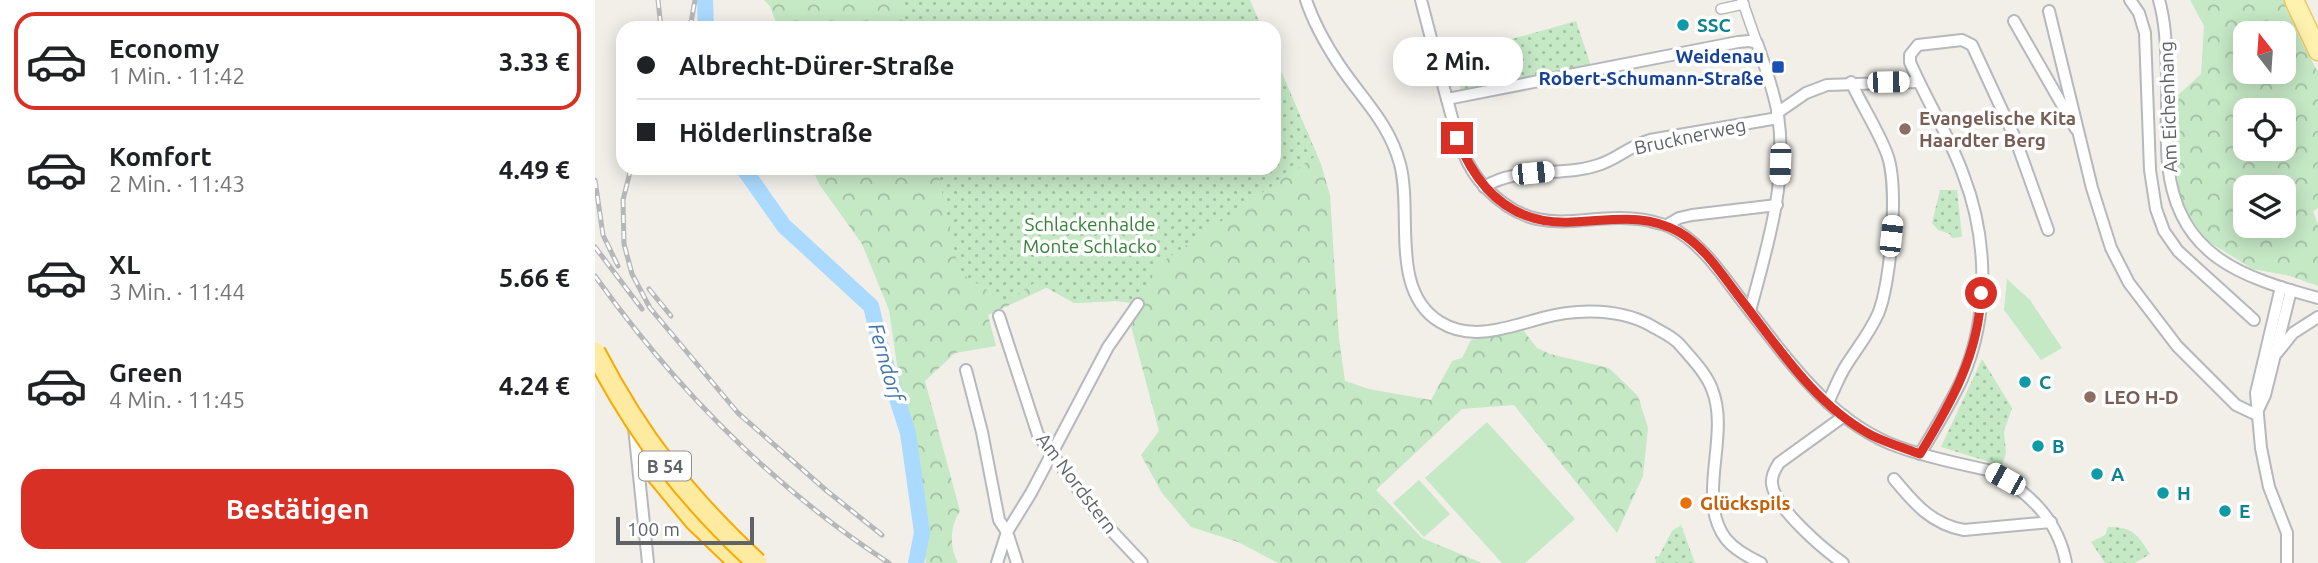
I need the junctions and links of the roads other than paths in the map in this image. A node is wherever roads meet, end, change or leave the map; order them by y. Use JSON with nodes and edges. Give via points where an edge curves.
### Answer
{"nodes":[{"id":1,"x":1306,"y":0,"type":"edge"},
{"id":2,"x":1422,"y":0,"type":"edge"},
{"id":3,"x":2130,"y":0,"type":"edge"},
{"id":4,"x":2159,"y":0,"type":"edge"},
{"id":5,"x":2294,"y":0,"type":"edge"},
{"id":6,"x":1743,"y":2,"type":"edge"},
{"id":7,"x":1721,"y":9,"type":"dead end"},
{"id":8,"x":2049,"y":11,"type":"dead end"},
{"id":9,"x":2014,"y":21,"type":"dead end"},
{"id":10,"x":1757,"y":43,"type":"junction"},
{"id":11,"x":2318,"y":51,"type":"edge"},
{"id":12,"x":1850,"y":82,"type":"junction"},
{"id":13,"x":1918,"y":82,"type":"junction"},
{"id":14,"x":1447,"y":99,"type":"junction"},
{"id":15,"x":1778,"y":116,"type":"junction"},
{"id":16,"x":2082,"y":141,"type":"junction"},
{"id":17,"x":1484,"y":187,"type":"junction"},
{"id":18,"x":1777,"y":205,"type":"junction"},
{"id":19,"x":1667,"y":225,"type":"junction"},
{"id":20,"x":2048,"y":230,"type":"dead end"},
{"id":21,"x":2286,"y":288,"type":"junction"},
{"id":22,"x":2318,"y":298,"type":"edge"},
{"id":23,"x":1138,"y":304,"type":"dead end"},
{"id":24,"x":1750,"y":312,"type":"junction"},
{"id":25,"x":999,"y":316,"type":"dead end"},
{"id":26,"x":2318,"y":317,"type":"edge"},
{"id":27,"x":2254,"y":320,"type":"dead end"},
{"id":28,"x":595,"y":352,"type":"edge"},
{"id":29,"x":2275,"y":355,"type":"junction"},
{"id":30,"x":966,"y":370,"type":"dead end"},
{"id":31,"x":595,"y":379,"type":"edge"},
{"id":32,"x":626,"y":384,"type":"dead end"},
{"id":33,"x":1828,"y":403,"type":"junction"},
{"id":34,"x":2258,"y":412,"type":"junction"},
{"id":35,"x":1844,"y":416,"type":"junction"},
{"id":36,"x":1051,"y":453,"type":"junction"},
{"id":37,"x":1920,"y":454,"type":"junction"},
{"id":38,"x":1894,"y":479,"type":"dead end"},
{"id":39,"x":2052,"y":522,"type":"junction"},
{"id":40,"x":1007,"y":532,"type":"junction"},
{"id":41,"x":648,"y":563,"type":"edge"},
{"id":42,"x":739,"y":563,"type":"edge"},
{"id":43,"x":757,"y":563,"type":"edge"},
{"id":44,"x":997,"y":563,"type":"edge"},
{"id":45,"x":1017,"y":563,"type":"edge"},
{"id":46,"x":1142,"y":563,"type":"edge"},
{"id":47,"x":1761,"y":563,"type":"edge"},
{"id":48,"x":1843,"y":563,"type":"edge"},
{"id":49,"x":2066,"y":563,"type":"edge"},
{"id":50,"x":2287,"y":563,"type":"edge"}],
"edges":[{"from":1,"to":47,"type":"street","via":[[1340,67],[1383,122],[1393,143],[1405,187],[1409,281],[1424,308],[1439,322],[1468,332],[1493,331],[1544,317],[1602,312],[1648,323],[1678,342],[1708,382],[1716,407],[1713,509],[1719,528],[1737,550]]},
{"from":2,"to":14,"type":"street"},
{"from":3,"to":27,"type":"street","via":[[2145,33],[2155,209],[2178,251]]},
{"from":4,"to":21,"type":"street","name":"Am Eichenhang","via":[[2165,31],[2168,164],[2176,206],[2190,231],[2218,259]]},
{"from":5,"to":11,"type":"main road"},
{"from":6,"to":7,"type":"street"},
{"from":6,"to":10,"type":"street"},
{"from":8,"to":16,"type":"street"},
{"from":9,"to":16,"type":"street"},
{"from":10,"to":14,"type":"street","via":[[1738,42]]},
{"from":10,"to":15,"type":"street"},
{"from":12,"to":13,"type":"street"},
{"from":12,"to":15,"type":"street","via":[[1806,93]]},
{"from":12,"to":33,"type":"street","via":[[1887,154],[1892,218],[1879,310]]},
{"from":13,"to":20,"type":"street","via":[[1910,62],[1918,46],[1962,40],[1972,46],[2015,138]]},
{"from":13,"to":37,"type":"street","via":[[1964,174],[1977,225],[1982,275],[1970,356],[1951,402]]},
{"from":14,"to":17,"type":"street","via":[[1467,164]]},
{"from":15,"to":17,"type":"street","name":"Brucknerweg","via":[[1650,140],[1601,164],[1507,176]]},
{"from":15,"to":18,"type":"street"},
{"from":16,"to":34,"type":"street","via":[[2099,215],[2129,284],[2187,356],[2236,405]]},
{"from":17,"to":19,"type":"street","via":[[1519,213],[1552,223],[1631,218]]},
{"from":18,"to":19,"type":"street","via":[[1692,215]]},
{"from":18,"to":24,"type":"street"},
{"from":19,"to":24,"type":"street","via":[[1704,252]]},
{"from":21,"to":22,"type":"street","name":"Am Eichenhang"},
{"from":21,"to":29,"type":"street"},
{"from":21,"to":34,"type":"street","via":[[2256,393]]},
{"from":23,"to":36,"type":"street","via":[[1108,347]]},
{"from":24,"to":33,"type":"street"},
{"from":25,"to":36,"type":"street","name":"Am Nordstern","via":[[1038,435]]},
{"from":26,"to":29,"type":"street","via":[[2293,333]]},
{"from":28,"to":43,"type":"highway","number":"B 54","bridge":true,"via":[[669,471]]},
{"from":29,"to":34,"type":"street"},
{"from":30,"to":40,"type":"street","via":[[999,520]]},
{"from":31,"to":42,"type":"highway","number":"B 54","via":[[659,478]]},
{"from":32,"to":41,"type":"street"},
{"from":33,"to":35,"type":"street"},
{"from":34,"to":50,"type":"street","via":[[2269,487],[2287,533]]},
{"from":35,"to":37,"type":"street","via":[[1869,434]]},
{"from":35,"to":48,"type":"street","via":[[1779,463],[1771,481],[1787,511]]},
{"from":36,"to":40,"type":"street"},
{"from":36,"to":46,"type":"street","name":"Am Nordstern","via":[[1097,515]]},
{"from":37,"to":39,"type":"street","via":[[1991,471],[2027,494]]},
{"from":38,"to":39,"type":"street","via":[[1927,514],[1951,528]]},
{"from":39,"to":49,"type":"street"},
{"from":40,"to":44,"type":"street"},
{"from":40,"to":45,"type":"street"}]}
